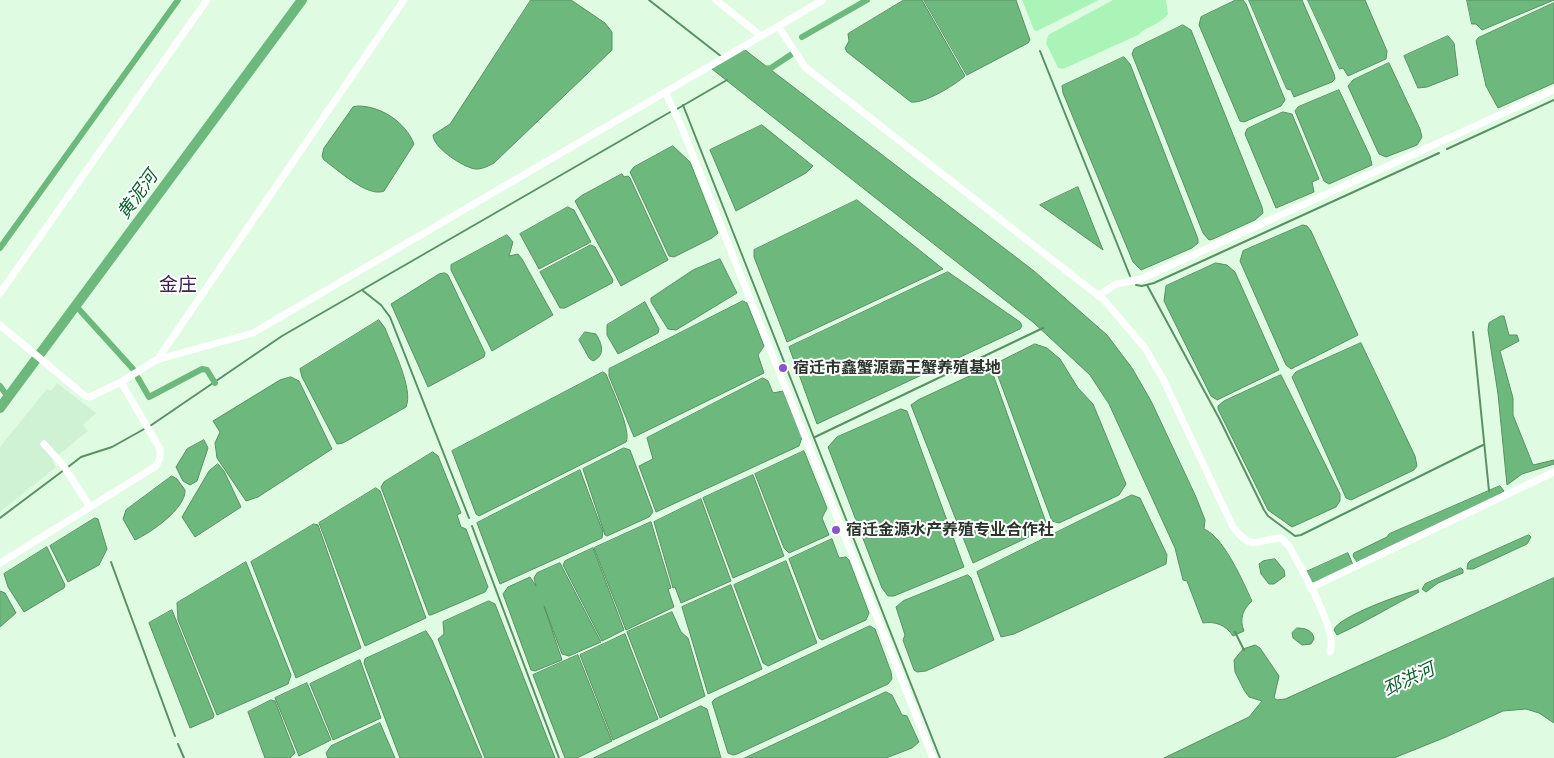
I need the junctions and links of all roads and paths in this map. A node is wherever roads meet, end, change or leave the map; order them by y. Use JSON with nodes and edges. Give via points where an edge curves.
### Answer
{"nodes":[{"id":1,"x":207,"y":0,"type":"edge"},
{"id":2,"x":404,"y":0,"type":"edge"},
{"id":3,"x":716,"y":0,"type":"edge"},
{"id":4,"x":823,"y":0,"type":"edge"},
{"id":5,"x":778,"y":26,"type":"junction"},
{"id":6,"x":762,"y":36,"type":"junction"},
{"id":7,"x":1554,"y":90,"type":"edge"},
{"id":8,"x":665,"y":92,"type":"junction"},
{"id":9,"x":0,"y":293,"type":"edge"},
{"id":10,"x":1098,"y":296,"type":"junction"},
{"id":11,"x":0,"y":325,"type":"edge"},
{"id":12,"x":156,"y":360,"type":"junction"},
{"id":13,"x":122,"y":382,"type":"junction"},
{"id":14,"x":44,"y":444,"type":"dead end"},
{"id":15,"x":1554,"y":472,"type":"edge"},
{"id":16,"x":90,"y":507,"type":"junction"},
{"id":17,"x":0,"y":562,"type":"edge"},
{"id":18,"x":1310,"y":588,"type":"junction"},
{"id":19,"x":1330,"y":652,"type":"dead end"},
{"id":20,"x":933,"y":758,"type":"edge"}],
"edges":[{"from":1,"to":9,"type":"street"},
{"from":2,"to":12,"type":"street"},
{"from":3,"to":6,"type":"street"},
{"from":4,"to":5,"type":"street"},
{"from":5,"to":6,"type":"street"},
{"from":5,"to":10,"type":"street","via":[[806,67]]},
{"from":6,"to":8,"type":"street"},
{"from":7,"to":10,"type":"street","via":[[1141,278],[1116,284]]},
{"from":8,"to":12,"type":"street","via":[[253,333]]},
{"from":8,"to":20,"type":"street","via":[[772,349]]},
{"from":10,"to":18,"type":"street","via":[[1145,348],[1164,379],[1233,527],[1244,541],[1255,544],[1281,538],[1289,546]]},
{"from":11,"to":13,"type":"street","via":[[90,397]]},
{"from":12,"to":13,"type":"street"},
{"from":13,"to":16,"type":"street","via":[[156,440],[160,458],[156,466]]},
{"from":14,"to":16,"type":"street","via":[[63,465]]},
{"from":15,"to":18,"type":"street"},
{"from":16,"to":17,"type":"street"},
{"from":18,"to":19,"type":"street","via":[[1329,628],[1333,646]]}]}
